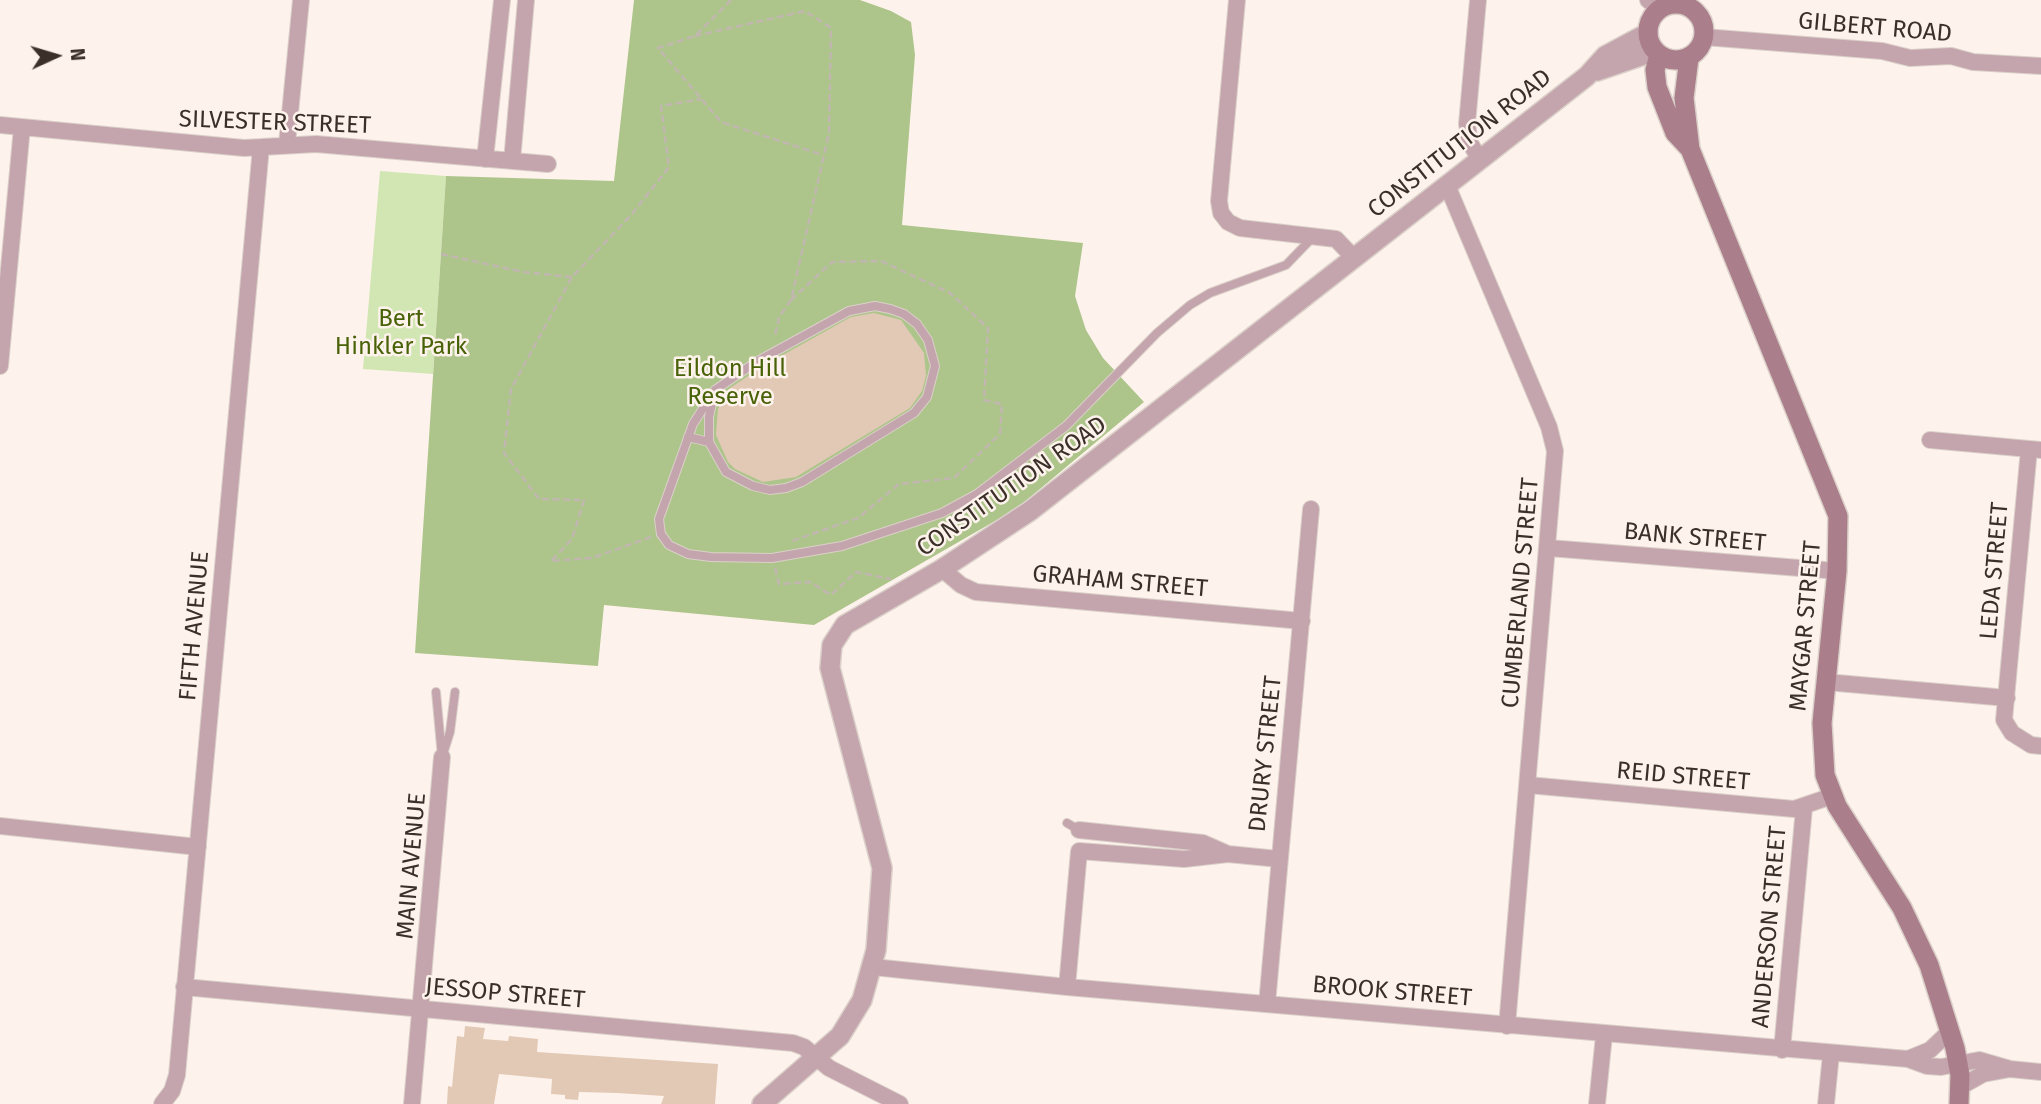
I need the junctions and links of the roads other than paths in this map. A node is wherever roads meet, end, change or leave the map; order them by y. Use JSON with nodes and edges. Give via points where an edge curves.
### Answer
{"nodes":[{"id":1,"x":301,"y":0,"type":"edge"},
{"id":2,"x":502,"y":0,"type":"edge"},
{"id":3,"x":526,"y":0,"type":"edge"},
{"id":4,"x":1237,"y":0,"type":"edge"},
{"id":5,"x":1478,"y":0,"type":"edge"},
{"id":6,"x":1665,"y":3,"type":"edge"},
{"id":7,"x":1695,"y":5,"type":"edge"},
{"id":8,"x":1704,"y":37,"type":"junction"},
{"id":9,"x":1654,"y":46,"type":"junction"},
{"id":10,"x":1689,"y":58,"type":"junction"},
{"id":11,"x":2041,"y":66,"type":"edge"},
{"id":12,"x":0,"y":125,"type":"edge"},
{"id":13,"x":22,"y":127,"type":"junction"},
{"id":14,"x":287,"y":145,"type":"junction"},
{"id":15,"x":261,"y":147,"type":"junction"},
{"id":16,"x":1690,"y":149,"type":"junction"},
{"id":17,"x":485,"y":159,"type":"junction"},
{"id":18,"x":1480,"y":160,"type":"junction"},
{"id":19,"x":512,"y":161,"type":"junction"},
{"id":20,"x":548,"y":164,"type":"dead end"},
{"id":21,"x":1447,"y":185,"type":"junction"},
{"id":22,"x":1314,"y":236,"type":"junction"},
{"id":23,"x":1354,"y":258,"type":"junction"},
{"id":24,"x":0,"y":366,"type":"edge"},
{"id":25,"x":715,"y":390,"type":"junction"},
{"id":26,"x":688,"y":437,"type":"junction"},
{"id":27,"x":1930,"y":440,"type":"dead end"},
{"id":28,"x":709,"y":443,"type":"junction"},
{"id":29,"x":2035,"y":450,"type":"edge"},
{"id":30,"x":1311,"y":509,"type":"dead end"},
{"id":31,"x":1549,"y":548,"type":"junction"},
{"id":32,"x":942,"y":569,"type":"junction"},
{"id":33,"x":1837,"y":571,"type":"junction"},
{"id":34,"x":1303,"y":621,"type":"junction"},
{"id":35,"x":1826,"y":682,"type":"junction"},
{"id":36,"x":436,"y":692,"type":"dead end"},
{"id":37,"x":456,"y":692,"type":"dead end"},
{"id":38,"x":2007,"y":698,"type":"junction"},
{"id":39,"x":2041,"y":746,"type":"edge"},
{"id":40,"x":442,"y":757,"type":"junction"},
{"id":41,"x":1528,"y":785,"type":"junction"},
{"id":42,"x":1832,"y":796,"type":"junction"},
{"id":43,"x":1804,"y":808,"type":"junction"},
{"id":44,"x":0,"y":826,"type":"edge"},
{"id":45,"x":198,"y":847,"type":"junction"},
{"id":46,"x":1279,"y":859,"type":"junction"},
{"id":47,"x":873,"y":967,"type":"junction"},
{"id":48,"x":184,"y":987,"type":"junction"},
{"id":49,"x":1068,"y":987,"type":"junction"},
{"id":50,"x":1267,"y":1004,"type":"junction"},
{"id":51,"x":421,"y":1009,"type":"junction"},
{"id":52,"x":1507,"y":1026,"type":"junction"},
{"id":53,"x":1950,"y":1031,"type":"junction"},
{"id":54,"x":1604,"y":1035,"type":"junction"},
{"id":55,"x":1782,"y":1049,"type":"junction"},
{"id":56,"x":1831,"y":1054,"type":"junction"},
{"id":57,"x":817,"y":1058,"type":"junction"},
{"id":58,"x":1908,"y":1059,"type":"junction"},
{"id":59,"x":1958,"y":1063,"type":"junction"},
{"id":60,"x":2010,"y":1069,"type":"junction"},
{"id":61,"x":2041,"y":1072,"type":"edge"},
{"id":62,"x":1959,"y":1096,"type":"edge"},
{"id":63,"x":162,"y":1104,"type":"edge"},
{"id":64,"x":412,"y":1104,"type":"edge"},
{"id":65,"x":762,"y":1104,"type":"edge"},
{"id":66,"x":900,"y":1104,"type":"edge"},
{"id":67,"x":1597,"y":1104,"type":"edge"},
{"id":68,"x":1826,"y":1104,"type":"edge"}],
"edges":[{"from":1,"to":14,"type":"street"},
{"from":2,"to":17,"type":"street"},
{"from":3,"to":19,"type":"street"},
{"from":4,"to":22,"type":"street","via":[[1221,213],[1240,228]]},
{"from":5,"to":18,"type":"street","via":[[1467,124],[1470,143]]},
{"from":6,"to":7,"type":"main road"},
{"from":6,"to":9,"type":"main road","via":[[1649,24]]},
{"from":7,"to":8,"type":"main road"},
{"from":8,"to":10,"type":"main road"},
{"from":8,"to":11,"type":"street","name":"GILBERT ROAD"},
{"from":9,"to":10,"type":"main road","via":[[1673,61]]},
{"from":9,"to":16,"type":"main road","name":"MAYGAR STREET","via":[[1663,106],[1675,133]]},
{"from":9,"to":18,"type":"street","name":"CONSTITUTION ROAD","via":[[1587,76]]},
{"from":10,"to":16,"type":"main road","name":"MAYGAR STREET","via":[[1684,98]]},
{"from":12,"to":13,"type":"street","name":"SILVESTER STREET"},
{"from":13,"to":15,"type":"street","name":"SILVESTER STREET"},
{"from":13,"to":24,"type":"street"},
{"from":14,"to":15,"type":"street","name":"SILVESTER STREET"},
{"from":14,"to":17,"type":"street","name":"SILVESTER STREET"},
{"from":15,"to":45,"type":"street","name":"FIFTH AVENUE"},
{"from":16,"to":33,"type":"main road","name":"MAYGAR STREET","via":[[1835,502]]},
{"from":17,"to":19,"type":"street","name":"SILVESTER STREET"},
{"from":18,"to":21,"type":"street","name":"CONSTITUTION ROAD"},
{"from":19,"to":20,"type":"street","name":"SILVESTER STREET"},
{"from":21,"to":23,"type":"street","name":"CONSTITUTION ROAD"},
{"from":21,"to":31,"type":"street","name":"CUMBERLAND STREET","via":[[1554,439]]},
{"from":22,"to":23,"type":"street","via":[[1338,240]]},
{"from":22,"to":26,"type":"lane","via":[[1286,265],[1190,305],[1066,426],[977,494],[893,531],[842,547],[772,558],[688,554],[669,545],[661,534],[660,511]]},
{"from":23,"to":32,"type":"street","name":"CONSTITUTION ROAD","via":[[1030,511]]},
{"from":25,"to":26,"type":"lane","via":[[702,405]]},
{"from":25,"to":28,"type":"lane"},
{"from":25,"to":28,"type":"lane","via":[[849,311],[875,306],[904,314],[917,324],[928,340],[935,366],[927,397],[914,413],[786,488],[770,490],[726,472]]},
{"from":26,"to":28,"type":"lane"},
{"from":27,"to":29,"type":"street"},
{"from":29,"to":38,"type":"street","name":"LEDA STREET"},
{"from":30,"to":34,"type":"street","name":"DRURY STREET"},
{"from":31,"to":33,"type":"street","name":"BANK STREET"},
{"from":31,"to":41,"type":"street","name":"CUMBERLAND STREET"},
{"from":32,"to":34,"type":"street","name":"GRAHAM STREET","via":[[976,592]]},
{"from":32,"to":47,"type":"street","name":"CONSTITUTION ROAD","via":[[845,625],[831,652],[833,681],[882,868]]},
{"from":33,"to":35,"type":"main road","name":"MAYGAR STREET"},
{"from":34,"to":46,"type":"street","name":"DRURY STREET"},
{"from":35,"to":38,"type":"street"},
{"from":35,"to":42,"type":"main road","name":"MAYGAR STREET","via":[[1821,744]]},
{"from":36,"to":40,"type":"lane","name":"MAIN AVENUE"},
{"from":37,"to":40,"type":"lane","name":"MAIN AVENUE"},
{"from":38,"to":39,"type":"street","name":"LEDA STREET","via":[[2004,720],[2012,733]]},
{"from":40,"to":51,"type":"street","name":"MAIN AVENUE"},
{"from":41,"to":43,"type":"street","name":"REID STREET"},
{"from":41,"to":52,"type":"street","name":"CUMBERLAND STREET"},
{"from":42,"to":43,"type":"street","name":"REID STREET"},
{"from":42,"to":53,"type":"main road","name":"MAYGAR STREET","via":[[1917,936]]},
{"from":43,"to":55,"type":"street","name":"ANDERSON STREET"},
{"from":44,"to":45,"type":"street"},
{"from":45,"to":48,"type":"street","name":"FIFTH AVENUE"},
{"from":46,"to":49,"type":"street","via":[[1228,854],[1203,843],[1074,837]]},
{"from":46,"to":50,"type":"street","name":"DRURY STREET"},
{"from":47,"to":49,"type":"street","name":"BROOK STREET"},
{"from":47,"to":57,"type":"street","name":"CONSTITUTION ROAD","via":[[847,1026]]},
{"from":48,"to":51,"type":"street","name":"JESSOP STREET"},
{"from":48,"to":63,"type":"street","name":"FIFTH AVENUE","via":[[175,1084]]},
{"from":49,"to":50,"type":"street","name":"BROOK STREET"},
{"from":50,"to":52,"type":"street","name":"BROOK STREET"},
{"from":51,"to":57,"type":"street","name":"JESSOP STREET","via":[[789,1042]]},
{"from":51,"to":64,"type":"street","name":"MAIN AVENUE"},
{"from":52,"to":54,"type":"street","name":"BROOK STREET"},
{"from":53,"to":58,"type":"street","via":[[1930,1050]]},
{"from":53,"to":59,"type":"main road","name":"MAYGAR STREET"},
{"from":54,"to":55,"type":"street","name":"BROOK STREET"},
{"from":54,"to":67,"type":"street"},
{"from":55,"to":56,"type":"street","name":"BROOK STREET"},
{"from":56,"to":58,"type":"street","name":"BROOK STREET"},
{"from":56,"to":68,"type":"street"},
{"from":57,"to":65,"type":"street","name":"CONSTITUTION ROAD"},
{"from":57,"to":66,"type":"street","name":"JESSOP STREET"},
{"from":58,"to":59,"type":"street","name":"BROOK STREET","via":[[1927,1066]]},
{"from":59,"to":60,"type":"street","name":"BROOK STREET","via":[[1990,1061]]},
{"from":59,"to":62,"type":"main road","name":"MAYGAR STREET"},
{"from":60,"to":61,"type":"street","name":"BROOK STREET"},
{"from":60,"to":62,"type":"street","name":"BROOK STREET","via":[[1979,1076]]}]}
